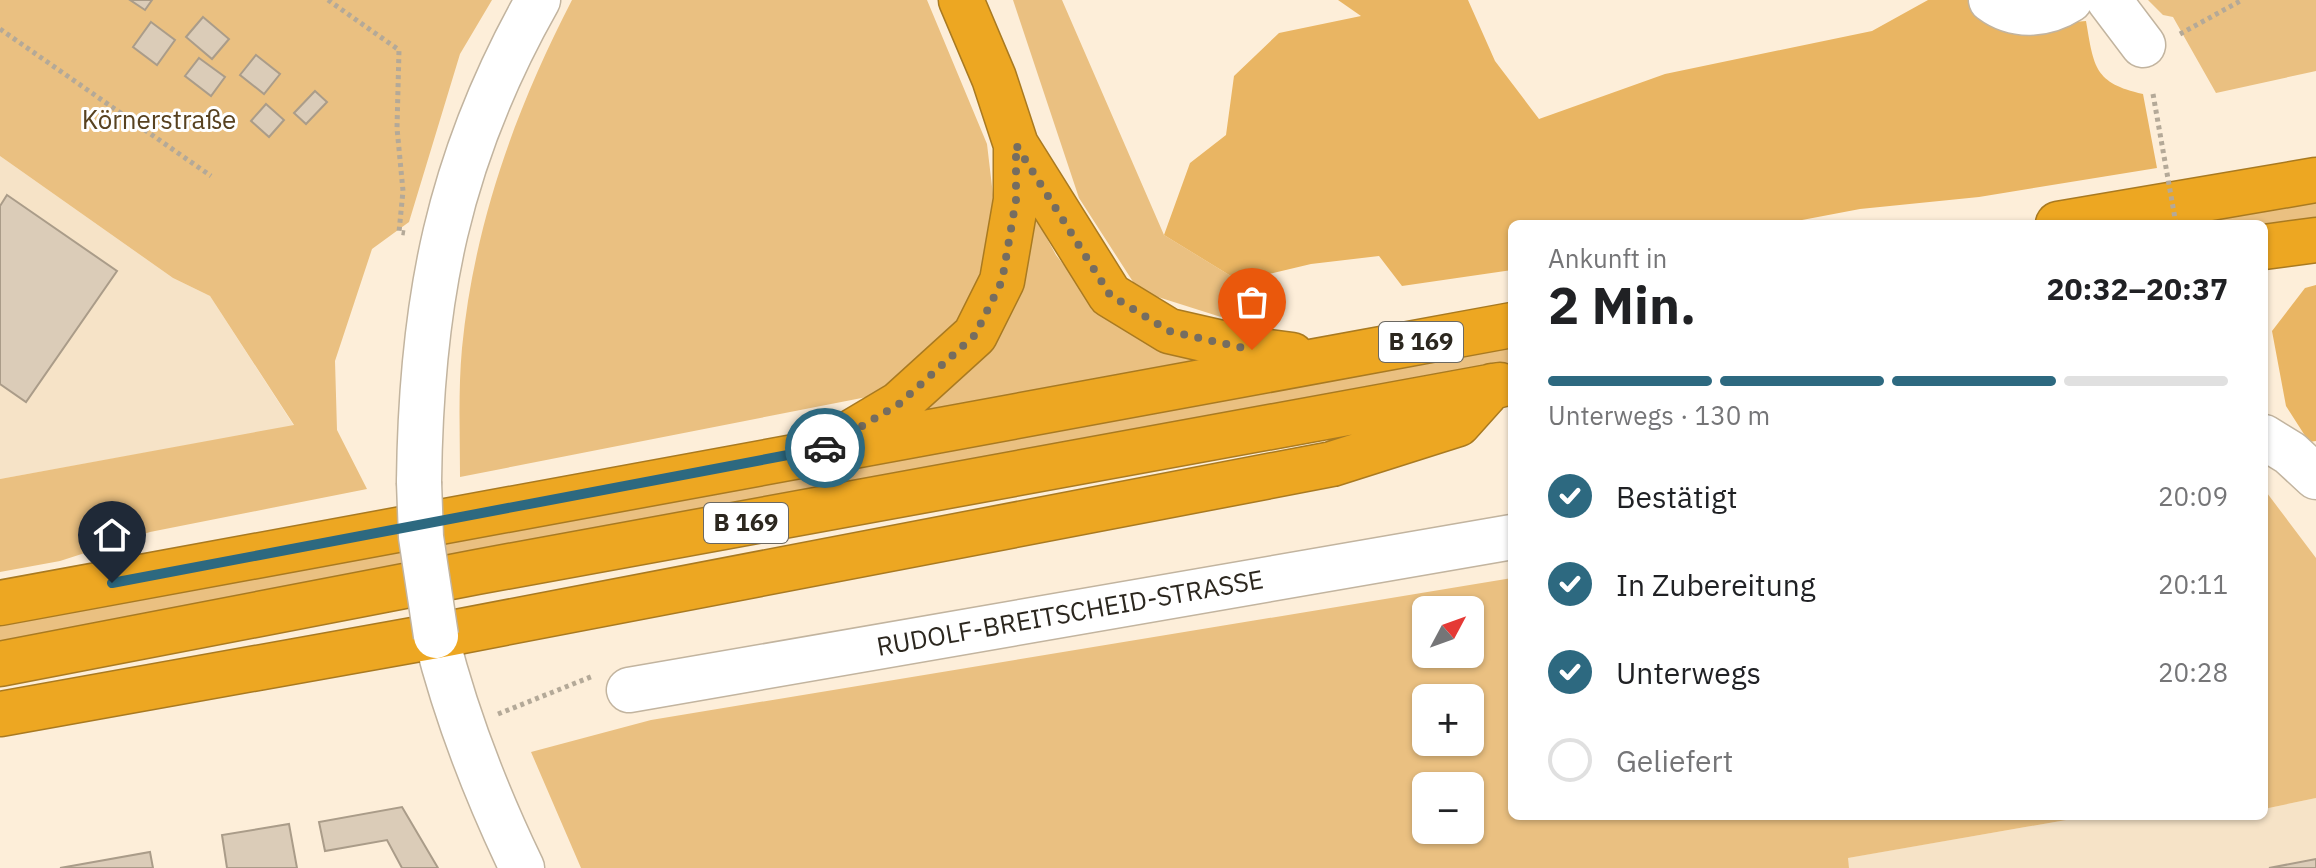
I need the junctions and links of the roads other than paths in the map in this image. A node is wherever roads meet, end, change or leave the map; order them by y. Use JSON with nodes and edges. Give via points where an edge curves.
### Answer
{"nodes":[{"id":1,"x":538,"y":0,"type":"edge"},
{"id":2,"x":961,"y":0,"type":"edge"},
{"id":3,"x":1991,"y":0,"type":"edge"},
{"id":4,"x":2070,"y":0,"type":"edge"},
{"id":5,"x":2109,"y":0,"type":"edge"},
{"id":6,"x":2143,"y":45,"type":"road end"},
{"id":7,"x":1016,"y":145,"type":"junction"},
{"id":8,"x":2316,"y":180,"type":"edge"},
{"id":9,"x":2081,"y":220,"type":"edge"},
{"id":10,"x":2316,"y":240,"type":"edge"},
{"id":11,"x":2268,"y":246,"type":"edge"},
{"id":12,"x":1508,"y":326,"type":"edge"},
{"id":13,"x":1330,"y":359,"type":"junction"},
{"id":14,"x":1502,"y":384,"type":"edge"},
{"id":15,"x":2268,"y":439,"type":"edge"},
{"id":16,"x":820,"y":450,"type":"junction"},
{"id":17,"x":2316,"y":477,"type":"edge"},
{"id":18,"x":1508,"y":538,"type":"edge"},
{"id":19,"x":0,"y":603,"type":"edge"},
{"id":20,"x":436,"y":636,"type":"junction"},
{"id":21,"x":0,"y":664,"type":"edge"},
{"id":22,"x":629,"y":690,"type":"road end"},
{"id":23,"x":0,"y":714,"type":"edge"},
{"id":24,"x":522,"y":868,"type":"edge"}],
"edges":[{"from":1,"to":20,"type":"street","bridge":true,"via":[[482,109],[442,242],[423,373],[419,482],[421,537]]},
{"from":2,"to":7,"type":"highway"},
{"from":3,"to":4,"type":"street","via":[[2005,10],[2049,13]]},
{"from":5,"to":6,"type":"street"},
{"from":7,"to":13,"type":"highway","via":[[1110,295],[1169,331],[1252,350]]},
{"from":7,"to":16,"type":"highway","via":[[1016,200],[1002,281],[975,335],[899,404]]},
{"from":8,"to":9,"type":"highway"},
{"from":10,"to":11,"type":"highway"},
{"from":12,"to":13,"type":"highway","number":"B 169"},
{"from":13,"to":16,"type":"highway","number":"B 169"},
{"from":14,"to":20,"type":"highway","via":[[1458,424],[1332,464]]},
{"from":14,"to":21,"type":"highway","number":"B 169"},
{"from":15,"to":17,"type":"street"},
{"from":16,"to":19,"type":"highway","number":"B 169"},
{"from":18,"to":22,"type":"street","name":"RUDOLF-BREITSCHEID-STRASSE"},
{"from":20,"to":23,"type":"highway"},
{"from":20,"to":24,"type":"street","via":[[462,724]]}]}
